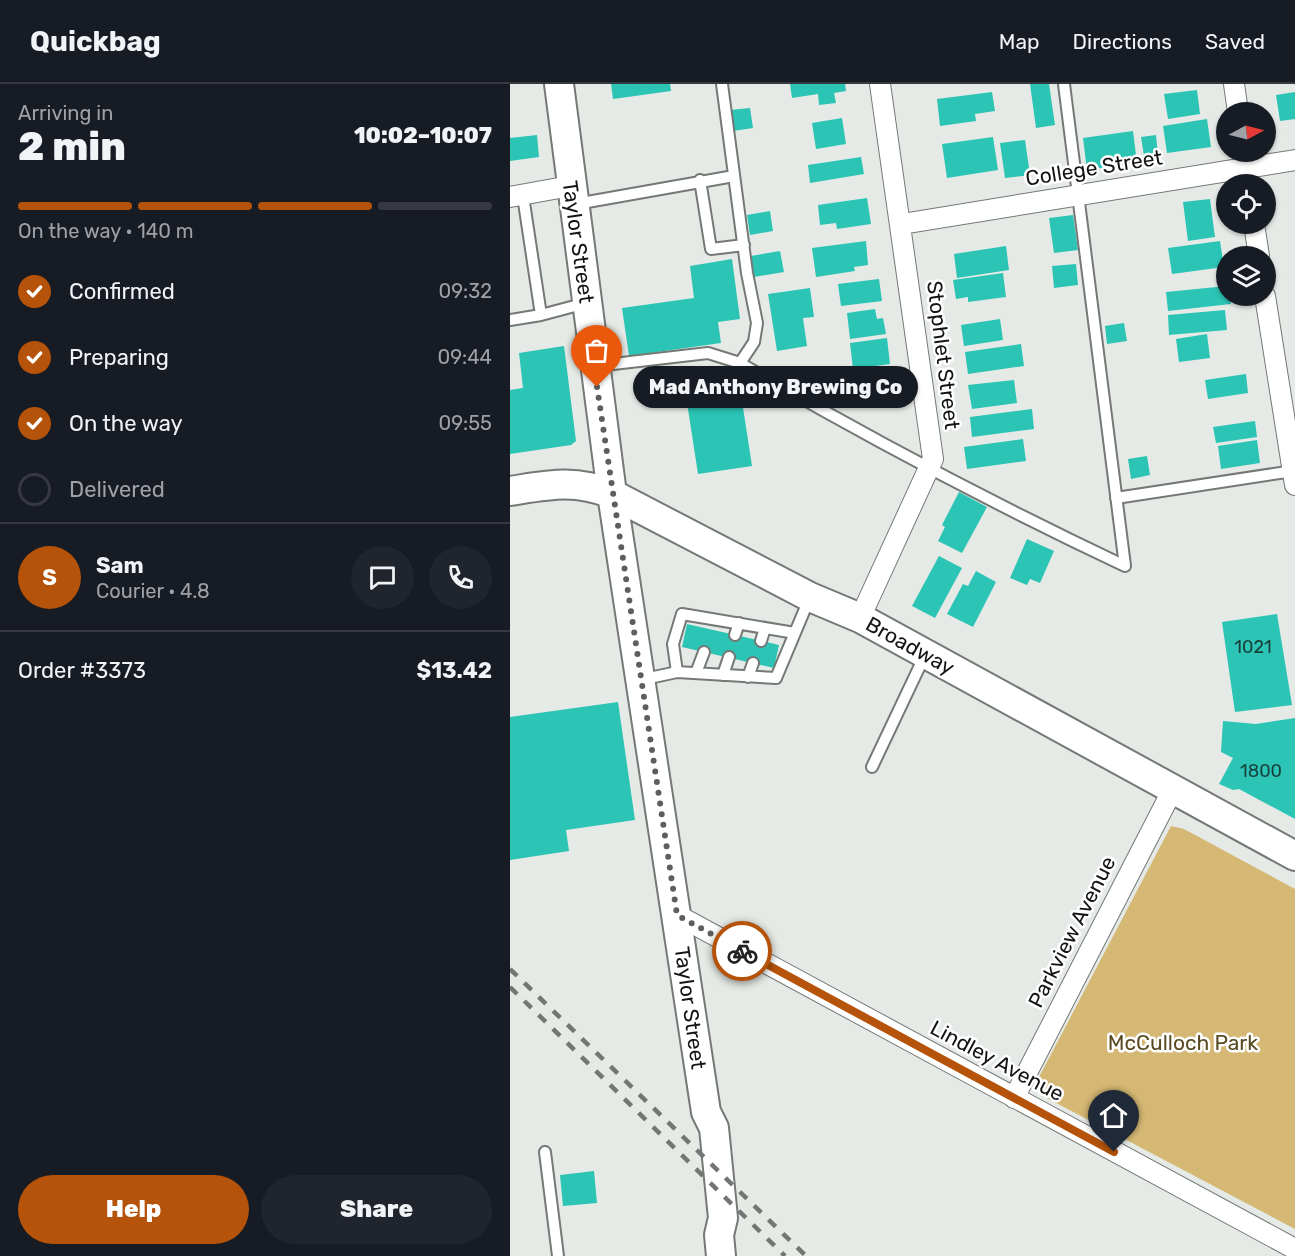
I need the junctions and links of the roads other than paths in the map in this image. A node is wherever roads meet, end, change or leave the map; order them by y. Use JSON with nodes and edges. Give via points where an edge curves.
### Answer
{"nodes":[{"id":1,"x":559,"y":84,"type":"edge"},
{"id":2,"x":722,"y":84,"type":"edge"},
{"id":3,"x":880,"y":84,"type":"edge"},
{"id":4,"x":1064,"y":84,"type":"edge"},
{"id":5,"x":1234,"y":84,"type":"edge"},
{"id":6,"x":1237,"y":102,"type":"edge"},
{"id":7,"x":1295,"y":160,"type":"edge"},
{"id":8,"x":1245,"y":168,"type":"edge"},
{"id":9,"x":734,"y":176,"type":"junction"},
{"id":10,"x":700,"y":180,"type":"junction"},
{"id":11,"x":1080,"y":194,"type":"junction"},
{"id":12,"x":571,"y":195,"type":"junction"},
{"id":13,"x":517,"y":197,"type":"edge"},
{"id":14,"x":902,"y":224,"type":"junction"},
{"id":15,"x":744,"y":244,"type":"junction"},
{"id":16,"x":586,"y":303,"type":"junction"},
{"id":17,"x":1267,"y":306,"type":"edge"},
{"id":18,"x":541,"y":315,"type":"junction"},
{"id":19,"x":510,"y":320,"type":"edge"},
{"id":20,"x":740,"y":363,"type":"junction"},
{"id":21,"x":595,"y":366,"type":"junction"},
{"id":22,"x":929,"y":467,"type":"junction"},
{"id":23,"x":1294,"y":478,"type":"edge"},
{"id":24,"x":510,"y":491,"type":"edge"},
{"id":25,"x":612,"y":494,"type":"junction"},
{"id":26,"x":1116,"y":498,"type":"junction"},
{"id":27,"x":810,"y":597,"type":"junction"},
{"id":28,"x":860,"y":618,"type":"junction"},
{"id":29,"x":739,"y":623,"type":"junction"},
{"id":30,"x":765,"y":628,"type":"junction"},
{"id":31,"x":795,"y":633,"type":"junction"},
{"id":32,"x":735,"y":635,"type":"dead end"},
{"id":33,"x":761,"y":641,"type":"dead end"},
{"id":34,"x":704,"y":651,"type":"dead end"},
{"id":35,"x":926,"y":654,"type":"junction"},
{"id":36,"x":729,"y":657,"type":"dead end"},
{"id":37,"x":753,"y":663,"type":"dead end"},
{"id":38,"x":677,"y":672,"type":"junction"},
{"id":39,"x":696,"y":673,"type":"junction"},
{"id":40,"x":723,"y":675,"type":"junction"},
{"id":41,"x":748,"y":676,"type":"junction"},
{"id":42,"x":640,"y":680,"type":"junction"},
{"id":43,"x":872,"y":767,"type":"dead end"},
{"id":44,"x":1173,"y":789,"type":"junction"},
{"id":45,"x":1295,"y":856,"type":"edge"},
{"id":46,"x":677,"y":915,"type":"junction"},
{"id":47,"x":1014,"y":1098,"type":"junction"},
{"id":48,"x":545,"y":1152,"type":"dead end"},
{"id":49,"x":720,"y":1245,"type":"edge"},
{"id":50,"x":1295,"y":1249,"type":"edge"},
{"id":51,"x":558,"y":1256,"type":"edge"}],
"edges":[{"from":1,"to":12,"type":"main road","name":"Taylor Street"},
{"from":2,"to":9,"type":"lane"},
{"from":3,"to":14,"type":"street","name":"Stophlet Street"},
{"from":4,"to":11,"type":"lane"},
{"from":5,"to":6,"type":"street"},
{"from":7,"to":8,"type":"street","name":"College Street"},
{"from":8,"to":11,"type":"street","name":"College Street"},
{"from":9,"to":10,"type":"lane"},
{"from":9,"to":15,"type":"lane"},
{"from":10,"to":12,"type":"lane"},
{"from":10,"to":15,"type":"lane","via":[[711,249]]},
{"from":11,"to":14,"type":"street","name":"College Street"},
{"from":11,"to":26,"type":"lane"},
{"from":12,"to":13,"type":"street"},
{"from":12,"to":16,"type":"main road","name":"Taylor Street"},
{"from":13,"to":18,"type":"lane"},
{"from":14,"to":22,"type":"street","name":"Stophlet Street","via":[[933,459]]},
{"from":15,"to":20,"type":"lane","via":[[757,323],[754,342]]},
{"from":16,"to":18,"type":"lane"},
{"from":16,"to":21,"type":"main road","name":"Taylor Street"},
{"from":17,"to":23,"type":"street"},
{"from":18,"to":19,"type":"lane"},
{"from":20,"to":21,"type":"lane","via":[[708,353]]},
{"from":20,"to":22,"type":"lane"},
{"from":21,"to":25,"type":"main road","name":"Taylor Street"},
{"from":22,"to":26,"type":"lane","via":[[1125,566]]},
{"from":22,"to":28,"type":"street","name":"Stophlet Street"},
{"from":23,"to":26,"type":"lane"},
{"from":24,"to":25,"type":"main road","name":"Broadway","via":[[562,483],[587,485]]},
{"from":25,"to":27,"type":"main road","name":"Broadway"},
{"from":25,"to":42,"type":"main road","name":"Taylor Street"},
{"from":27,"to":28,"type":"main road","name":"Broadway"},
{"from":27,"to":31,"type":"lane"},
{"from":28,"to":35,"type":"main road","name":"Broadway"},
{"from":29,"to":30,"type":"lane"},
{"from":29,"to":32,"type":"lane"},
{"from":29,"to":38,"type":"lane","via":[[713,625],[682,614],[673,644]]},
{"from":30,"to":31,"type":"lane"},
{"from":30,"to":33,"type":"lane"},
{"from":31,"to":41,"type":"lane","via":[[776,678]]},
{"from":34,"to":39,"type":"lane"},
{"from":35,"to":43,"type":"lane"},
{"from":35,"to":44,"type":"main road","name":"Broadway"},
{"from":36,"to":40,"type":"lane"},
{"from":37,"to":41,"type":"lane"},
{"from":38,"to":39,"type":"lane"},
{"from":38,"to":42,"type":"lane"},
{"from":39,"to":40,"type":"lane"},
{"from":40,"to":41,"type":"lane"},
{"from":42,"to":46,"type":"main road","name":"Taylor Street"},
{"from":44,"to":45,"type":"main road","name":"Broadway"},
{"from":44,"to":47,"type":"street","name":"Parkview Avenue"},
{"from":46,"to":47,"type":"street","name":"Lindley Avenue"},
{"from":46,"to":49,"type":"main road","name":"Taylor Street","via":[[706,1112],[700,1129],[710,1219]]},
{"from":47,"to":50,"type":"street","name":"Lindley Avenue"},
{"from":48,"to":51,"type":"lane"}]}
